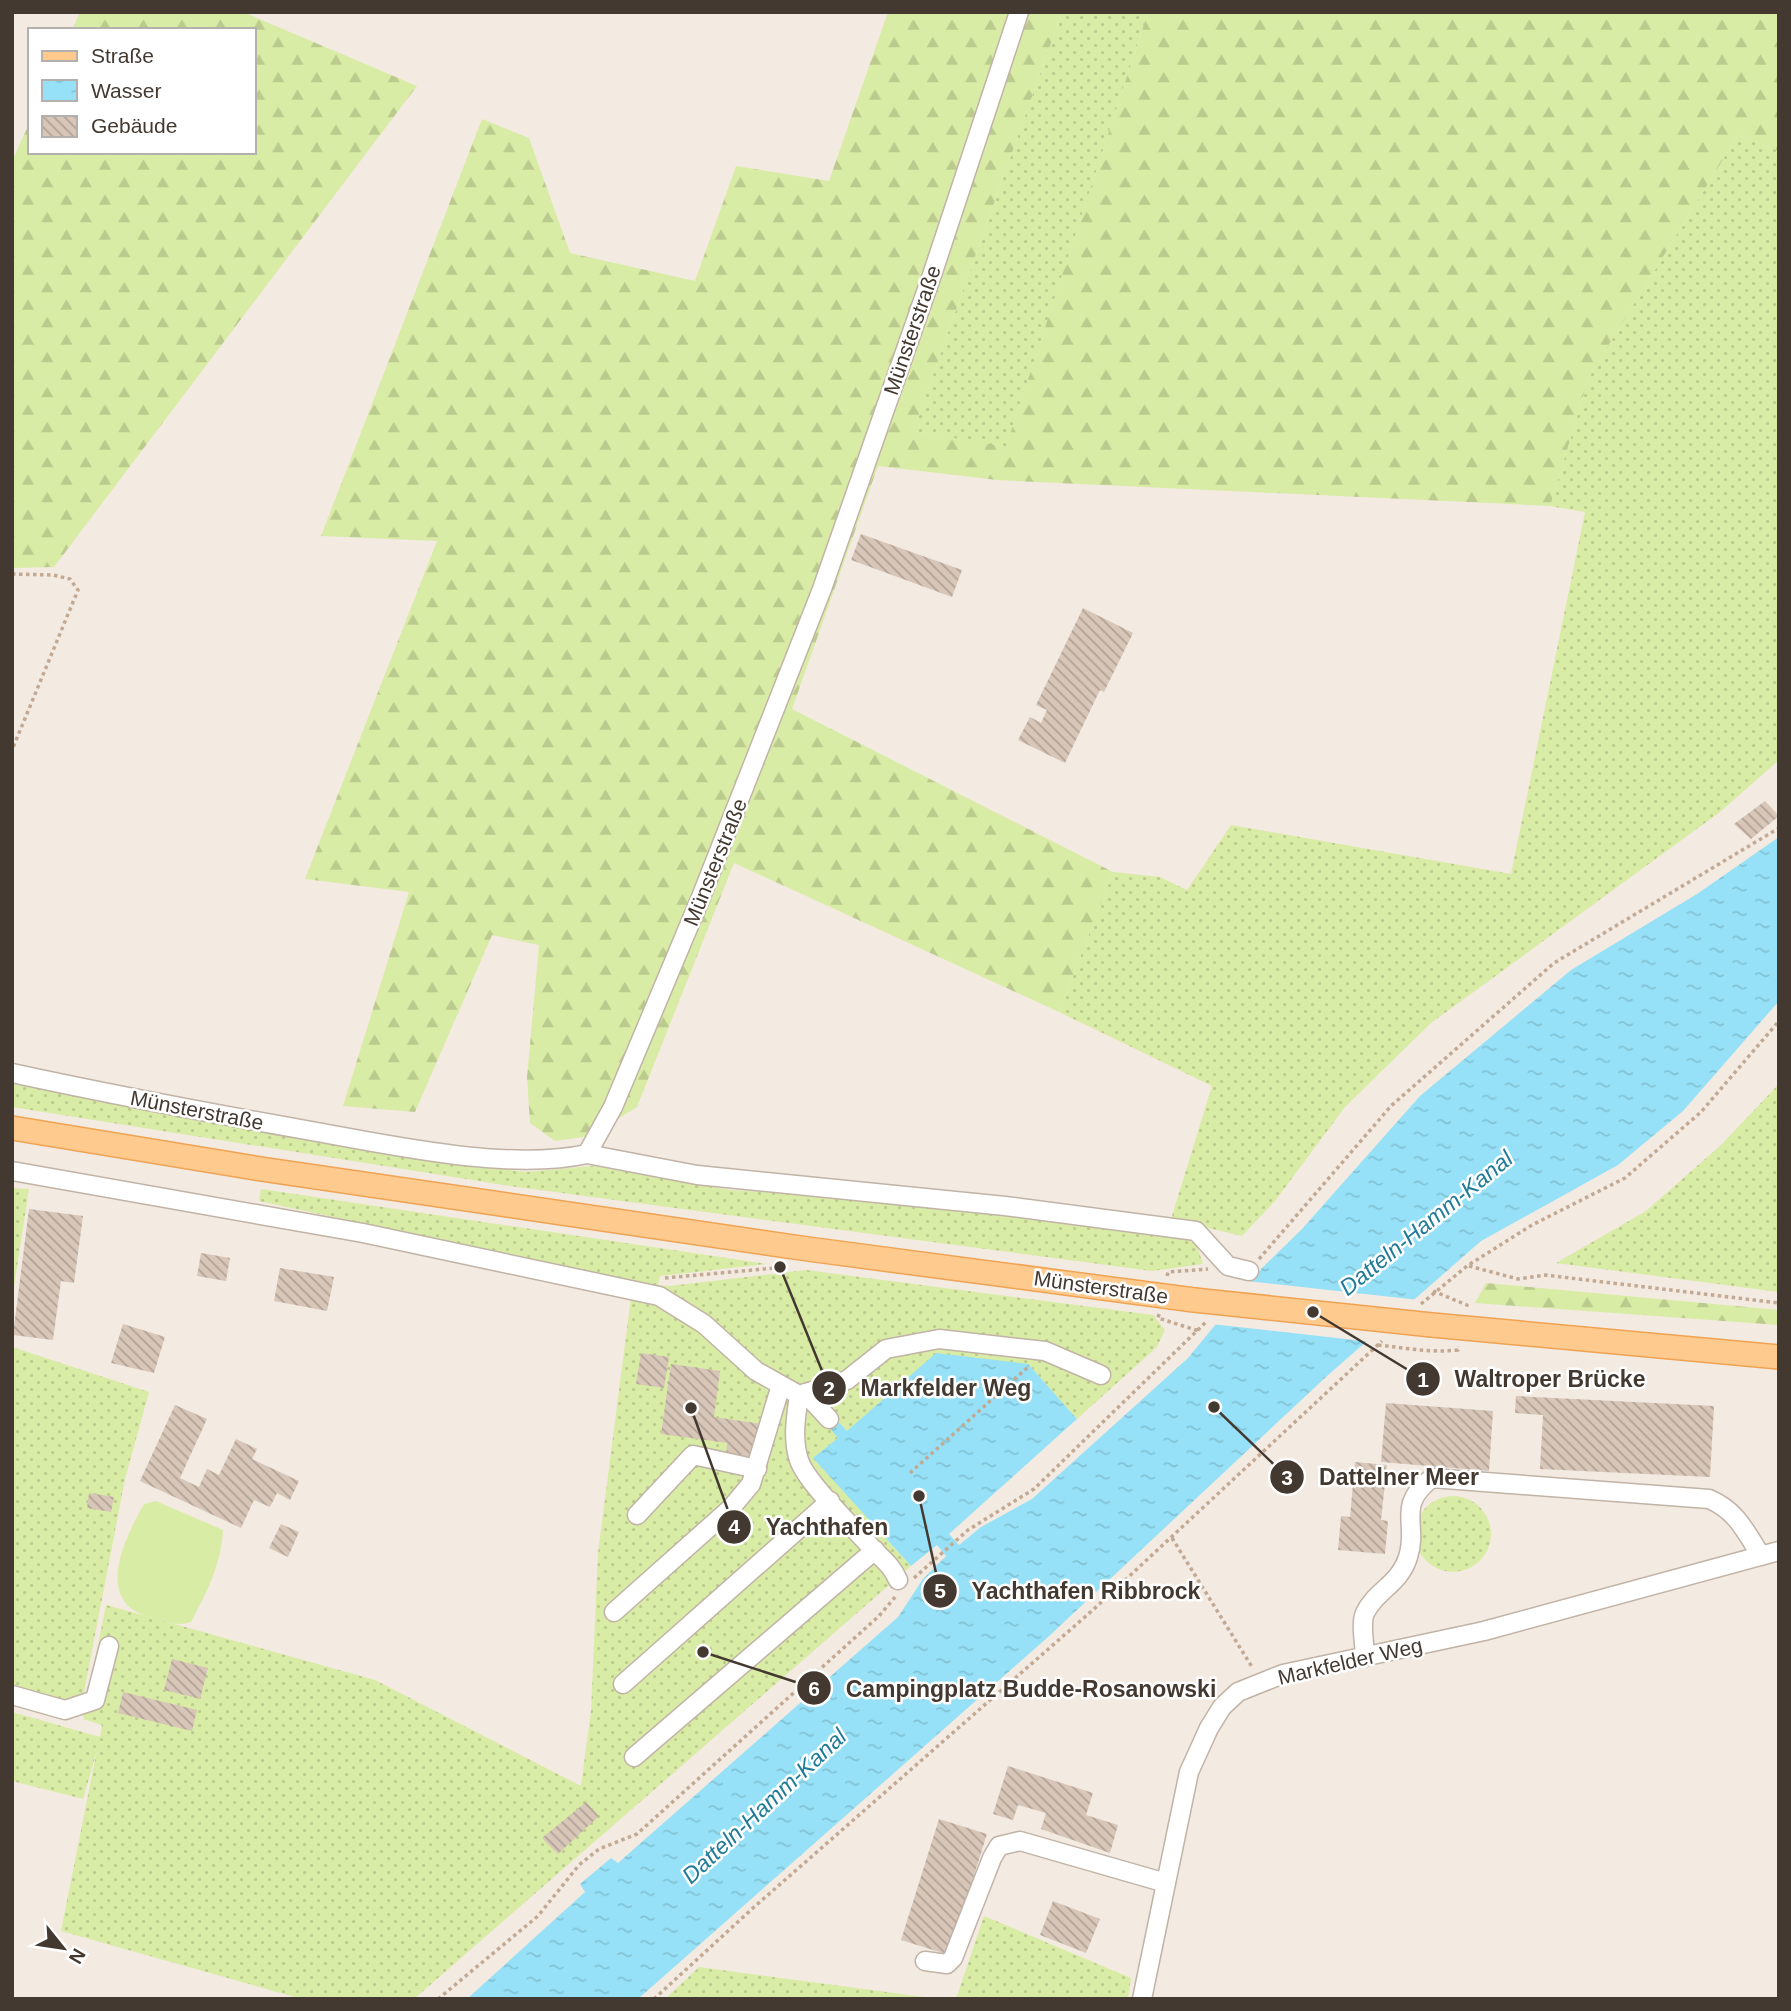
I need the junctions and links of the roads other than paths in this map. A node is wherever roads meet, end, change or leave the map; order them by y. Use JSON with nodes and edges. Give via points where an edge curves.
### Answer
{"nodes":[{"id":1,"x":1019,"y":12,"type":"edge"},
{"id":2,"x":12,"y":1073,"type":"edge"},
{"id":3,"x":12,"y":1128,"type":"edge"},
{"id":4,"x":587,"y":1154,"type":"junction"},
{"id":5,"x":12,"y":1171,"type":"edge"},
{"id":6,"x":1249,"y":1271,"type":"road end"},
{"id":7,"x":1779,"y":1357,"type":"edge"},
{"id":8,"x":1101,"y":1375,"type":"dead end"},
{"id":9,"x":781,"y":1385,"type":"junction"},
{"id":10,"x":802,"y":1394,"type":"junction"},
{"id":11,"x":829,"y":1419,"type":"dead end"},
{"id":12,"x":757,"y":1469,"type":"junction"},
{"id":13,"x":830,"y":1501,"type":"junction"},
{"id":14,"x":637,"y":1515,"type":"dead end"},
{"id":15,"x":875,"y":1550,"type":"junction"},
{"id":16,"x":1779,"y":1551,"type":"edge"},
{"id":17,"x":1761,"y":1556,"type":"junction"},
{"id":18,"x":904,"y":1584,"type":"road end"},
{"id":19,"x":614,"y":1612,"type":"dead end"},
{"id":20,"x":109,"y":1646,"type":"dead end"},
{"id":21,"x":1365,"y":1657,"type":"junction"},
{"id":22,"x":623,"y":1684,"type":"dead end"},
{"id":23,"x":12,"y":1695,"type":"edge"},
{"id":24,"x":634,"y":1757,"type":"dead end"},
{"id":25,"x":1166,"y":1883,"type":"junction"},
{"id":26,"x":925,"y":1961,"type":"dead end"},
{"id":27,"x":1142,"y":1999,"type":"edge"}],
"edges":[{"from":1,"to":4,"type":"street","name":"Münsterstraße","via":[[822,589],[696,909],[613,1107]]},
{"from":2,"to":4,"type":"street","name":"Münsterstraße","via":[[397,1146],[529,1160]]},
{"from":3,"to":7,"type":"main road","name":"Münsterstraße","bridge":true,"via":[[261,1170],[1194,1300]]},
{"from":4,"to":6,"type":"street","via":[[697,1175],[1006,1206],[1196,1231],[1228,1266]]},
{"from":5,"to":9,"type":"street","via":[[363,1233],[659,1296],[704,1324],[756,1371]]},
{"from":8,"to":10,"type":"street","via":[[1045,1350],[939,1339],[886,1349],[847,1380]]},
{"from":9,"to":10,"type":"street"},
{"from":9,"to":12,"type":"street"},
{"from":10,"to":11,"type":"street"},
{"from":10,"to":13,"type":"street","via":[[795,1428],[799,1461]]},
{"from":12,"to":14,"type":"street","via":[[693,1455]]},
{"from":12,"to":19,"type":"street","via":[[731,1508]]},
{"from":13,"to":15,"type":"street"},
{"from":13,"to":22,"type":"street"},
{"from":15,"to":18,"type":"street"},
{"from":15,"to":24,"type":"street"},
{"from":16,"to":17,"type":"street","name":"Markfelder Weg"},
{"from":17,"to":21,"type":"street","name":"Markfelder Weg"},
{"from":17,"to":21,"type":"street","via":[[1726,1506],[1709,1499],[1432,1478],[1416,1490],[1410,1513],[1409,1556],[1397,1581],[1364,1614]]},
{"from":20,"to":23,"type":"street","via":[[95,1700],[65,1710]]},
{"from":21,"to":25,"type":"street","name":"Markfelder Weg","via":[[1283,1674],[1238,1692],[1222,1707],[1189,1772]]},
{"from":25,"to":26,"type":"street","via":[[1011,1842],[999,1846],[992,1858],[953,1958],[947,1964]]},
{"from":25,"to":27,"type":"street","name":"Markfelder Weg"}]}
